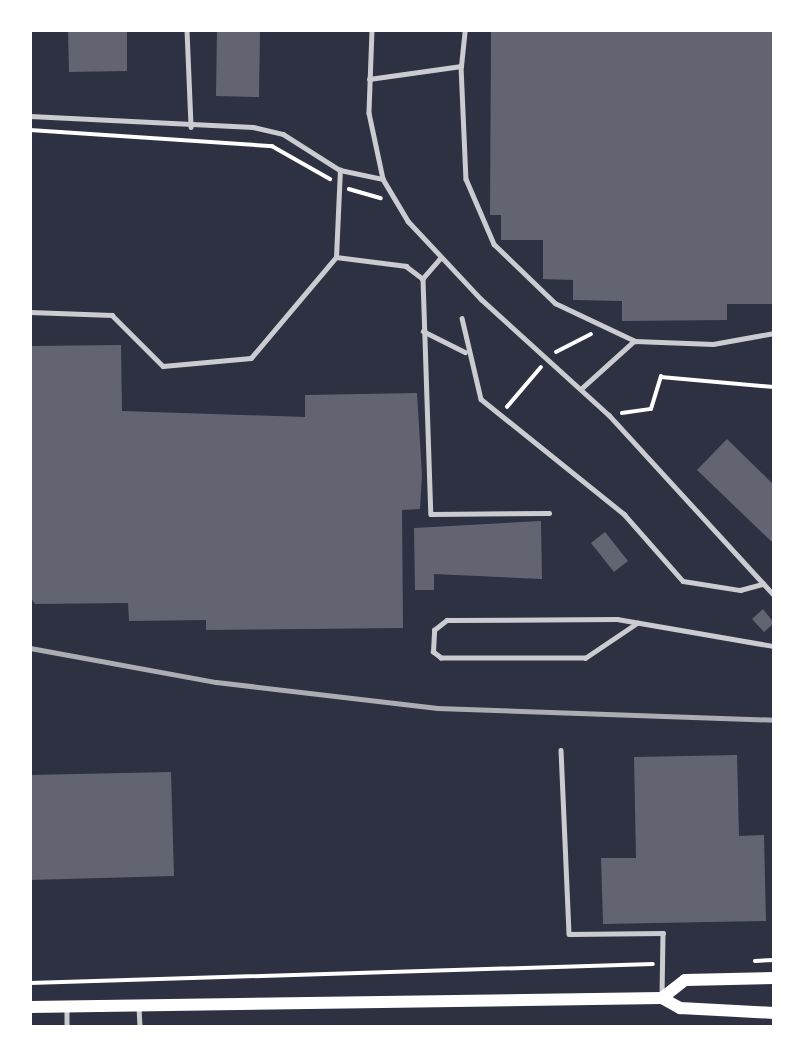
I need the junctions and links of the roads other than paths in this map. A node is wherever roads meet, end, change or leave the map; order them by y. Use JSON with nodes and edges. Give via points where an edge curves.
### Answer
{"nodes":[{"id":1,"x":187,"y":30,"type":"edge"},
{"id":2,"x":372,"y":30,"type":"edge"},
{"id":3,"x":465,"y":30,"type":"edge"},
{"id":4,"x":461,"y":66,"type":"junction"},
{"id":5,"x":369,"y":79,"type":"junction"},
{"id":6,"x":30,"y":116,"type":"edge"},
{"id":7,"x":191,"y":127,"type":"junction"},
{"id":8,"x":340,"y":170,"type":"junction"},
{"id":9,"x":383,"y":179,"type":"junction"},
{"id":10,"x":336,"y":257,"type":"junction"},
{"id":11,"x":441,"y":258,"type":"junction"},
{"id":12,"x":423,"y":279,"type":"junction"},
{"id":13,"x":30,"y":312,"type":"edge"},
{"id":14,"x":462,"y":318,"type":"dead end"},
{"id":15,"x":423,"y":331,"type":"junction"},
{"id":16,"x":774,"y":333,"type":"edge"},
{"id":17,"x":635,"y":341,"type":"junction"},
{"id":18,"x":466,"y":352,"type":"junction"},
{"id":19,"x":582,"y":387,"type":"junction"},
{"id":20,"x":549,"y":513,"type":"dead end"},
{"id":21,"x":763,"y":584,"type":"junction"},
{"id":22,"x":774,"y":595,"type":"edge"},
{"id":23,"x":638,"y":623,"type":"junction"},
{"id":24,"x":774,"y":646,"type":"edge"},
{"id":25,"x":561,"y":750,"type":"dead end"},
{"id":26,"x":774,"y":978,"type":"edge"},
{"id":27,"x":662,"y":998,"type":"junction"},
{"id":28,"x":67,"y":1006,"type":"junction"},
{"id":29,"x":139,"y":1006,"type":"junction"},
{"id":30,"x":30,"y":1007,"type":"edge"},
{"id":31,"x":774,"y":1013,"type":"edge"},
{"id":32,"x":67,"y":1027,"type":"edge"},
{"id":33,"x":140,"y":1027,"type":"edge"}],
"edges":[{"from":1,"to":7,"type":"lane"},
{"from":2,"to":5,"type":"lane"},
{"from":3,"to":4,"type":"lane"},
{"from":4,"to":5,"type":"lane"},
{"from":4,"to":17,"type":"lane","via":[[466,179],[494,244],[555,303]]},
{"from":5,"to":9,"type":"lane"},
{"from":6,"to":7,"type":"lane"},
{"from":7,"to":8,"type":"lane","via":[[283,134]]},
{"from":8,"to":9,"type":"lane"},
{"from":8,"to":10,"type":"lane"},
{"from":9,"to":11,"type":"lane"},
{"from":10,"to":12,"type":"lane","via":[[407,266]]},
{"from":10,"to":13,"type":"lane","via":[[251,358],[163,366],[112,315]]},
{"from":11,"to":12,"type":"lane"},
{"from":11,"to":19,"type":"lane"},
{"from":12,"to":15,"type":"lane"},
{"from":14,"to":18,"type":"lane"},
{"from":15,"to":18,"type":"lane"},
{"from":15,"to":20,"type":"lane","via":[[431,514]]},
{"from":16,"to":17,"type":"lane","via":[[713,344]]},
{"from":17,"to":19,"type":"lane"},
{"from":18,"to":21,"type":"lane","via":[[481,399],[624,514],[683,581],[740,590]]},
{"from":19,"to":21,"type":"lane"},
{"from":21,"to":22,"type":"lane"},
{"from":23,"to":23,"type":"lane","via":[[447,620],[434,630],[433,652],[441,658],[586,658]]},
{"from":23,"to":24,"type":"lane"},
{"from":25,"to":27,"type":"lane","via":[[569,934],[663,933]]},
{"from":26,"to":27,"type":"main road","via":[[685,980]]},
{"from":27,"to":29,"type":"main road"},
{"from":27,"to":31,"type":"main road","via":[[680,1008]]},
{"from":28,"to":29,"type":"main road"},
{"from":28,"to":30,"type":"main road"},
{"from":28,"to":32,"type":"lane"},
{"from":29,"to":33,"type":"lane"}]}
